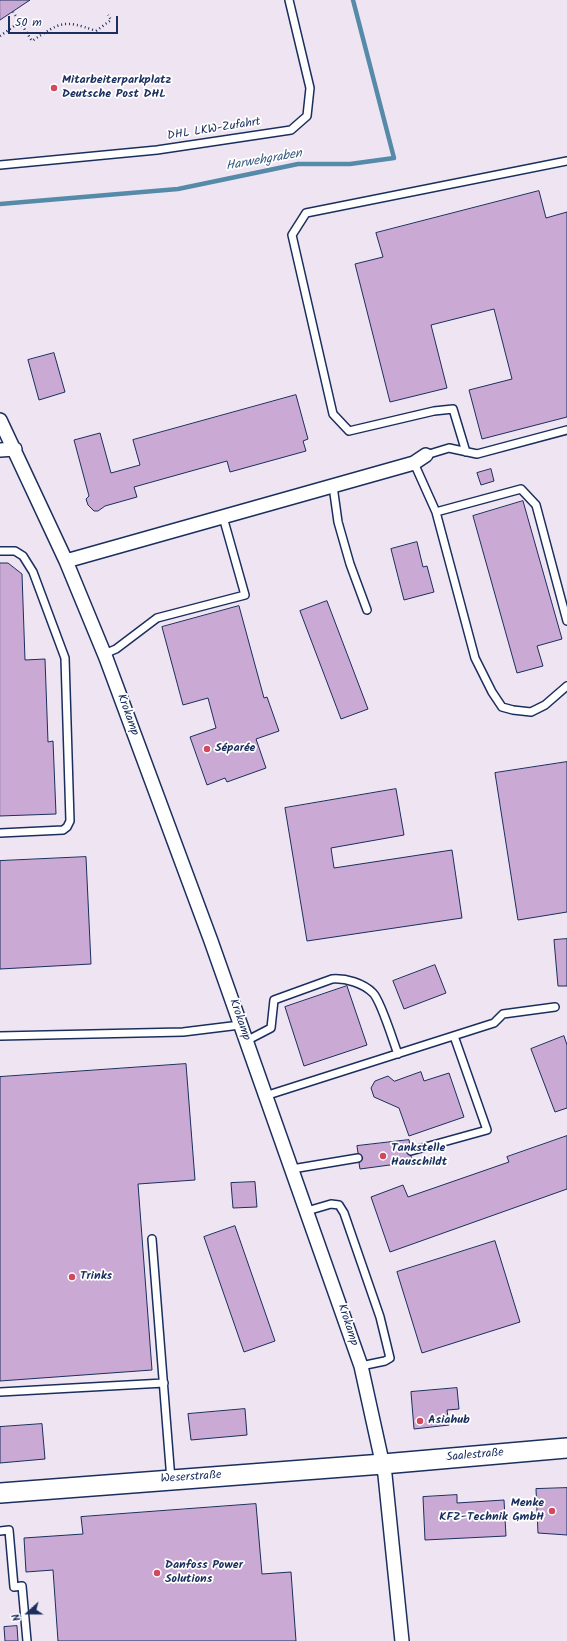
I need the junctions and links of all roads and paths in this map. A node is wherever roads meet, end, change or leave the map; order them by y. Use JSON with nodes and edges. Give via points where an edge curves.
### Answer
{"nodes":[{"id":1,"x":289,"y":0,"type":"edge"},
{"id":2,"x":13,"y":12,"type":"dead end"},
{"id":3,"x":108,"y":15,"type":"dead end"},
{"id":4,"x":20,"y":22,"type":"junction"},
{"id":5,"x":0,"y":36,"type":"edge"},
{"id":6,"x":567,"y":161,"type":"edge"},
{"id":7,"x":0,"y":165,"type":"edge"},
{"id":8,"x":0,"y":420,"type":"edge"},
{"id":9,"x":567,"y":430,"type":"edge"},
{"id":10,"x":0,"y":450,"type":"edge"},
{"id":11,"x":15,"y":450,"type":"junction"},
{"id":12,"x":466,"y":452,"type":"junction"},
{"id":13,"x":426,"y":455,"type":"joint"},
{"id":14,"x":414,"y":463,"type":"junction"},
{"id":15,"x":334,"y":486,"type":"junction"},
{"id":16,"x":436,"y":512,"type":"junction"},
{"id":17,"x":222,"y":517,"type":"junction"},
{"id":18,"x":0,"y":551,"type":"edge"},
{"id":19,"x":66,"y":561,"type":"junction"},
{"id":20,"x":367,"y":610,"type":"dead end"},
{"id":21,"x":567,"y":621,"type":"edge"},
{"id":22,"x":104,"y":654,"type":"junction"},
{"id":23,"x":567,"y":686,"type":"edge"},
{"id":24,"x":0,"y":833,"type":"edge"},
{"id":25,"x":555,"y":1007,"type":"dead end"},
{"id":26,"x":240,"y":1025,"type":"junction"},
{"id":27,"x":0,"y":1036,"type":"edge"},
{"id":28,"x":454,"y":1036,"type":"junction"},
{"id":29,"x":246,"y":1041,"type":"junction"},
{"id":30,"x":398,"y":1054,"type":"junction"},
{"id":31,"x":265,"y":1096,"type":"junction"},
{"id":32,"x":411,"y":1151,"type":"dead end"},
{"id":33,"x":358,"y":1158,"type":"dead end"},
{"id":34,"x":292,"y":1169,"type":"junction"},
{"id":35,"x":307,"y":1211,"type":"junction"},
{"id":36,"x":152,"y":1239,"type":"dead end"},
{"id":37,"x":361,"y":1366,"type":"junction"},
{"id":38,"x":164,"y":1382,"type":"junction"},
{"id":39,"x":0,"y":1392,"type":"edge"},
{"id":40,"x":567,"y":1448,"type":"edge"},
{"id":41,"x":383,"y":1464,"type":"junction"},
{"id":42,"x":171,"y":1480,"type":"junction"},
{"id":43,"x":0,"y":1493,"type":"edge"},
{"id":44,"x":0,"y":1531,"type":"edge"},
{"id":45,"x":27,"y":1641,"type":"edge"},
{"id":46,"x":402,"y":1641,"type":"edge"}],
"edges":[{"from":1,"to":7,"type":"lane","name":"DHL LKW-Zufahrt","via":[[310,88],[307,116],[291,130],[157,150]]},
{"from":2,"to":4,"type":"path"},
{"from":3,"to":4,"type":"path","via":[[111,20],[96,31],[74,23],[56,25],[32,41]]},
{"from":4,"to":5,"type":"path"},
{"from":6,"to":12,"type":"lane","via":[[306,213],[292,236],[333,414],[349,431],[434,411],[453,410]]},
{"from":8,"to":11,"type":"street","name":"Krokamp"},
{"from":9,"to":12,"type":"lane","via":[[477,454]]},
{"from":10,"to":11,"type":"street"},
{"from":11,"to":19,"type":"street","name":"Krokamp"},
{"from":12,"to":13,"type":"lane","via":[[449,448]]},
{"from":13,"to":14,"type":"street"},
{"from":14,"to":15,"type":"street"},
{"from":14,"to":16,"type":"lane"},
{"from":15,"to":17,"type":"street"},
{"from":15,"to":20,"type":"lane","via":[[338,522]]},
{"from":16,"to":21,"type":"lane","via":[[521,488],[536,505]]},
{"from":16,"to":23,"type":"lane","via":[[475,658],[502,707],[531,712],[545,705]]},
{"from":17,"to":19,"type":"street"},
{"from":17,"to":22,"type":"lane","via":[[245,595],[157,618],[116,649]]},
{"from":18,"to":24,"type":"lane","via":[[15,551],[23,556],[33,572],[65,658],[70,821],[63,830]]},
{"from":19,"to":22,"type":"street","name":"Krokamp"},
{"from":22,"to":26,"type":"street","name":"Krokamp"},
{"from":25,"to":28,"type":"lane","via":[[504,1014],[494,1023]]},
{"from":26,"to":27,"type":"lane","via":[[183,1032]]},
{"from":26,"to":29,"type":"street","name":"Krokamp"},
{"from":28,"to":30,"type":"lane"},
{"from":28,"to":32,"type":"lane","via":[[487,1130]]},
{"from":29,"to":30,"type":"lane","via":[[271,1028],[274,1000],[332,979],[342,978],[374,993]]},
{"from":29,"to":31,"type":"street","name":"Krokamp"},
{"from":30,"to":31,"type":"lane"},
{"from":31,"to":34,"type":"street","name":"Krokamp"},
{"from":33,"to":34,"type":"lane"},
{"from":34,"to":35,"type":"street","name":"Krokamp"},
{"from":35,"to":37,"type":"street","name":"Krokamp"},
{"from":35,"to":37,"type":"lane","via":[[331,1204],[339,1205],[344,1212],[390,1351],[390,1358],[385,1361]]},
{"from":36,"to":38,"type":"lane"},
{"from":37,"to":41,"type":"street","name":"Krokamp"},
{"from":38,"to":39,"type":"lane"},
{"from":38,"to":42,"type":"lane"},
{"from":40,"to":41,"type":"street","name":"Saalestraße"},
{"from":41,"to":42,"type":"street","name":"Weserstraße"},
{"from":41,"to":46,"type":"street","name":"Krokamp"},
{"from":42,"to":43,"type":"street","name":"Weserstraße"},
{"from":44,"to":45,"type":"lane","via":[[9,1530],[14,1587],[22,1586]]}]}
